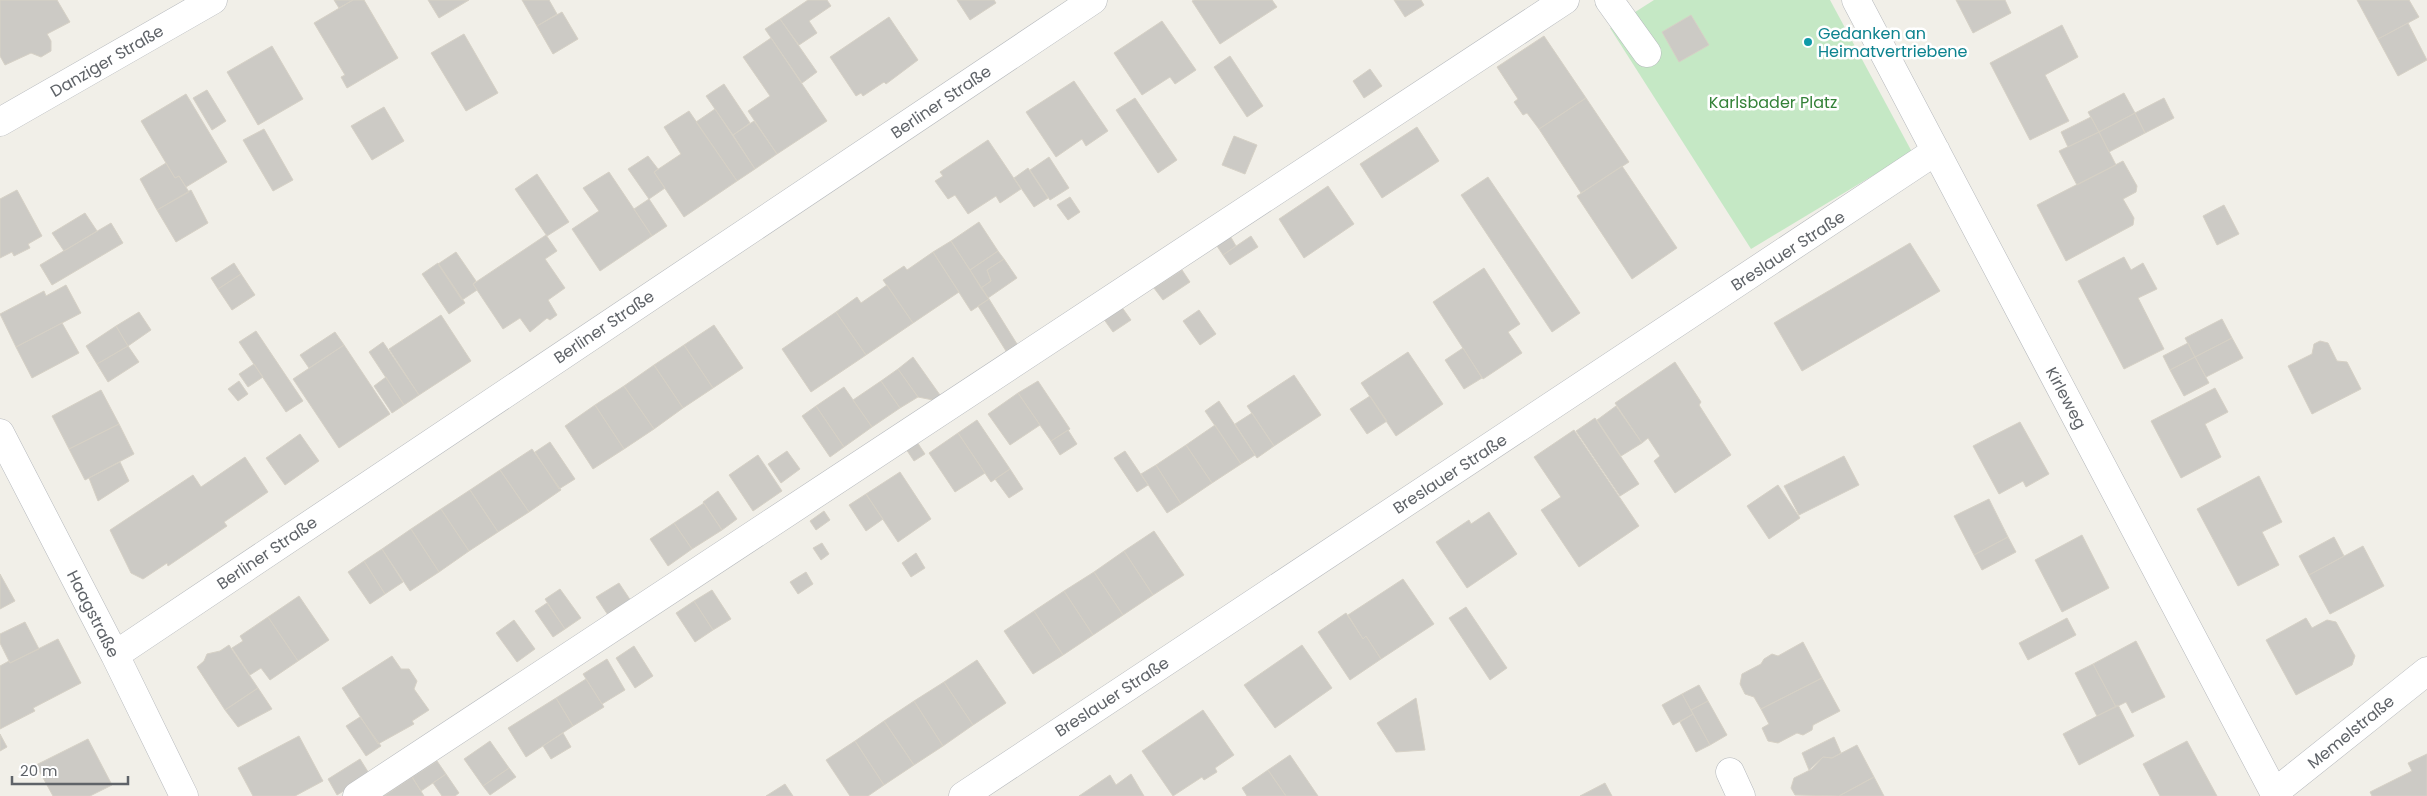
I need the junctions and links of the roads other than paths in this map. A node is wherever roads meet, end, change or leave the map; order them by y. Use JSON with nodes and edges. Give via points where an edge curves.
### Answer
{"nodes":[{"id":1,"x":213,"y":0,"type":"edge"},
{"id":2,"x":1093,"y":0,"type":"edge"},
{"id":3,"x":1565,"y":0,"type":"edge"},
{"id":4,"x":1610,"y":0,"type":"edge"},
{"id":5,"x":1856,"y":0,"type":"edge"},
{"id":6,"x":1647,"y":53,"type":"dead end"},
{"id":7,"x":0,"y":122,"type":"edge"},
{"id":8,"x":1936,"y":151,"type":"junction"},
{"id":9,"x":0,"y":433,"type":"edge"},
{"id":10,"x":115,"y":655,"type":"junction"},
{"id":11,"x":2427,"y":671,"type":"edge"},
{"id":12,"x":1730,"y":772,"type":"dead end"},
{"id":13,"x":2275,"y":794,"type":"edge"},
{"id":14,"x":184,"y":796,"type":"edge"},
{"id":15,"x":357,"y":796,"type":"edge"},
{"id":16,"x":963,"y":796,"type":"edge"},
{"id":17,"x":1741,"y":796,"type":"edge"}],
"edges":[{"from":1,"to":7,"type":"street","name":"Danziger Straße"},
{"from":2,"to":10,"type":"street","name":"Berliner Straße"},
{"from":3,"to":15,"type":"street"},
{"from":4,"to":6,"type":"street"},
{"from":5,"to":8,"type":"street","name":"Kirleweg"},
{"from":8,"to":13,"type":"street","name":"Kirleweg"},
{"from":8,"to":16,"type":"street","name":"Breslauer Straße"},
{"from":9,"to":10,"type":"street","name":"Haagstraße"},
{"from":10,"to":14,"type":"street","name":"Haagstraße"},
{"from":11,"to":13,"type":"street","name":"Memelstraße"},
{"from":12,"to":17,"type":"street"}]}
